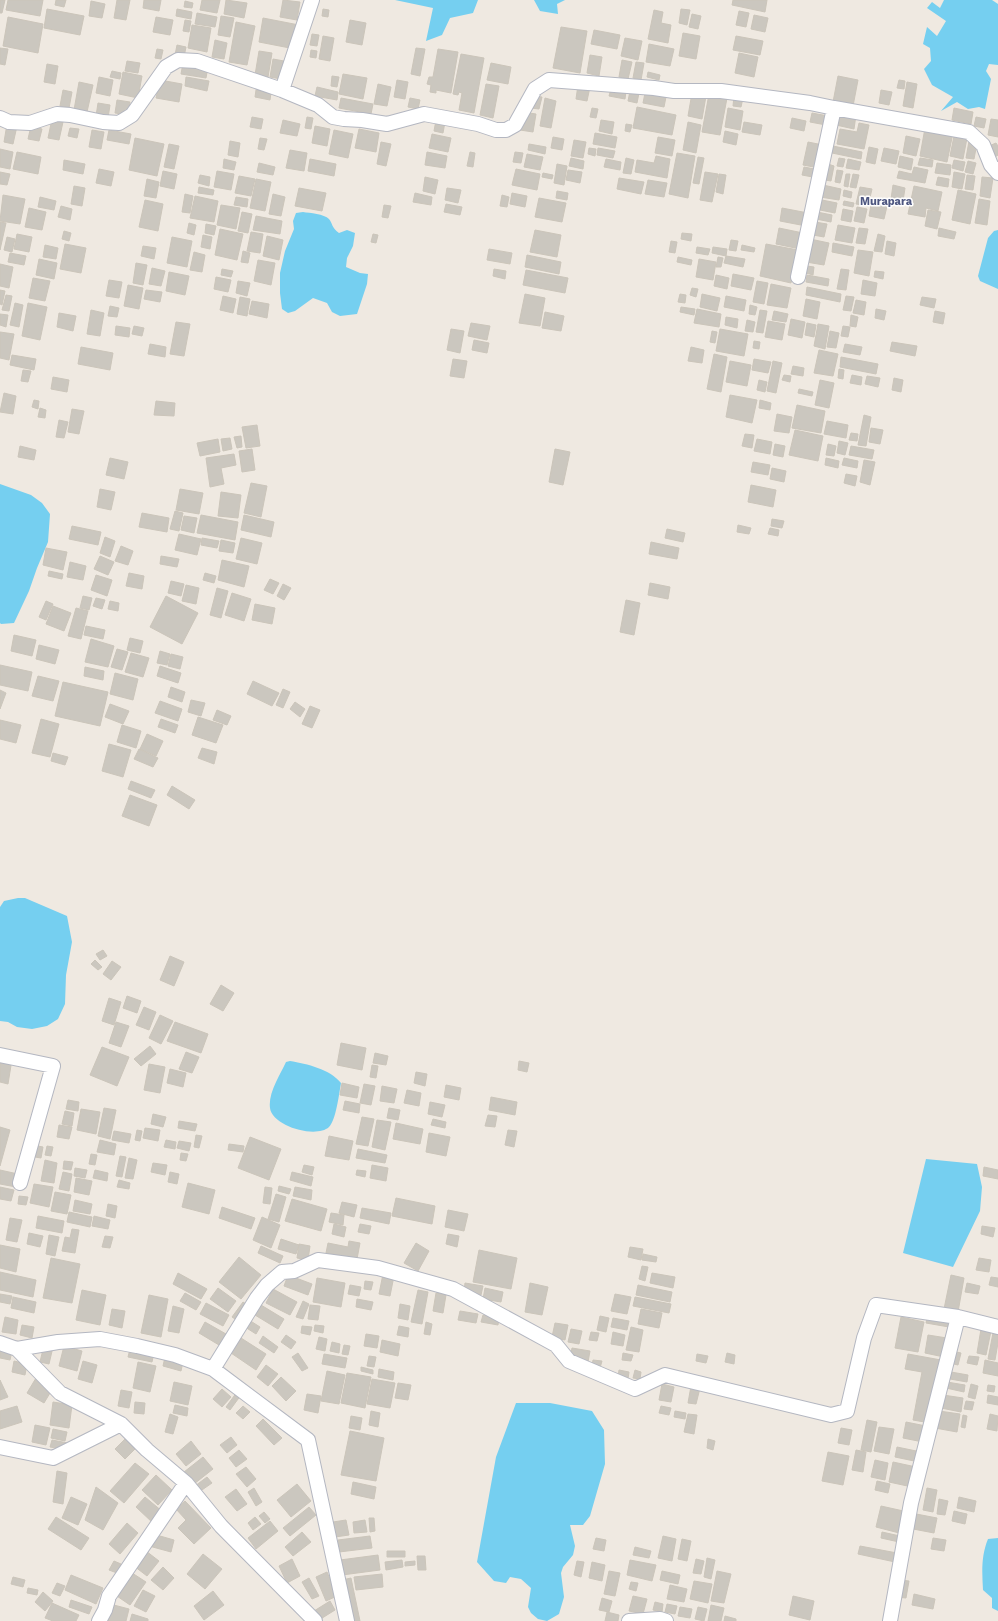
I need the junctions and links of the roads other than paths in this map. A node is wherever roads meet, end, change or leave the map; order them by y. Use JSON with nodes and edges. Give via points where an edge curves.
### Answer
{"nodes":[{"id":1,"x":312,"y":0,"type":"edge"},
{"id":2,"x":282,"y":90,"type":"junction"},
{"id":3,"x":834,"y":108,"type":"junction"},
{"id":4,"x":0,"y":118,"type":"edge"},
{"id":5,"x":998,"y":173,"type":"edge"},
{"id":6,"x":798,"y":277,"type":"dead end"},
{"id":7,"x":0,"y":1054,"type":"edge"},
{"id":8,"x":20,"y":1183,"type":"dead end"},
{"id":9,"x":958,"y":1317,"type":"junction"},
{"id":10,"x":998,"y":1327,"type":"edge"},
{"id":11,"x":0,"y":1343,"type":"edge"},
{"id":12,"x":17,"y":1349,"type":"junction"},
{"id":13,"x":213,"y":1369,"type":"junction"},
{"id":14,"x":121,"y":1424,"type":"junction"},
{"id":15,"x":0,"y":1447,"type":"edge"},
{"id":16,"x":186,"y":1483,"type":"junction"},
{"id":17,"x":99,"y":1621,"type":"edge"},
{"id":18,"x":315,"y":1621,"type":"edge"},
{"id":19,"x":347,"y":1621,"type":"edge"},
{"id":20,"x":629,"y":1621,"type":"edge"},
{"id":21,"x":666,"y":1621,"type":"edge"},
{"id":22,"x":890,"y":1621,"type":"edge"}],
"edges":[{"from":1,"to":2,"type":"street"},
{"from":2,"to":3,"type":"street","via":[[318,105],[333,117],[387,124],[424,114],[496,130],[506,130],[515,125],[535,89],[549,80],[674,91],[721,91]]},
{"from":2,"to":4,"type":"street","via":[[197,61],[178,60],[166,67],[132,115],[119,122],[103,122],[57,114],[30,123],[9,122]]},
{"from":3,"to":5,"type":"street","via":[[969,132],[983,145],[991,165]]},
{"from":3,"to":6,"type":"street"},
{"from":7,"to":8,"type":"street","via":[[53,1066]]},
{"from":9,"to":10,"type":"street"},
{"from":9,"to":13,"type":"street","via":[[876,1305],[864,1338],[847,1411],[831,1415],[665,1375],[635,1389],[569,1361],[556,1346],[453,1289],[378,1268],[318,1260],[294,1271],[282,1272],[267,1285]]},
{"from":9,"to":22,"type":"street","via":[[911,1503]]},
{"from":11,"to":12,"type":"street"},
{"from":12,"to":13,"type":"street","via":[[58,1342],[100,1339],[175,1356]]},
{"from":12,"to":14,"type":"street","via":[[60,1393]]},
{"from":13,"to":19,"type":"street","via":[[308,1440]]},
{"from":14,"to":15,"type":"street","via":[[53,1458]]},
{"from":14,"to":16,"type":"street"},
{"from":16,"to":17,"type":"street","via":[[109,1596]]},
{"from":16,"to":18,"type":"street","via":[[221,1526]]},
{"from":20,"to":21,"type":"street"}]}
